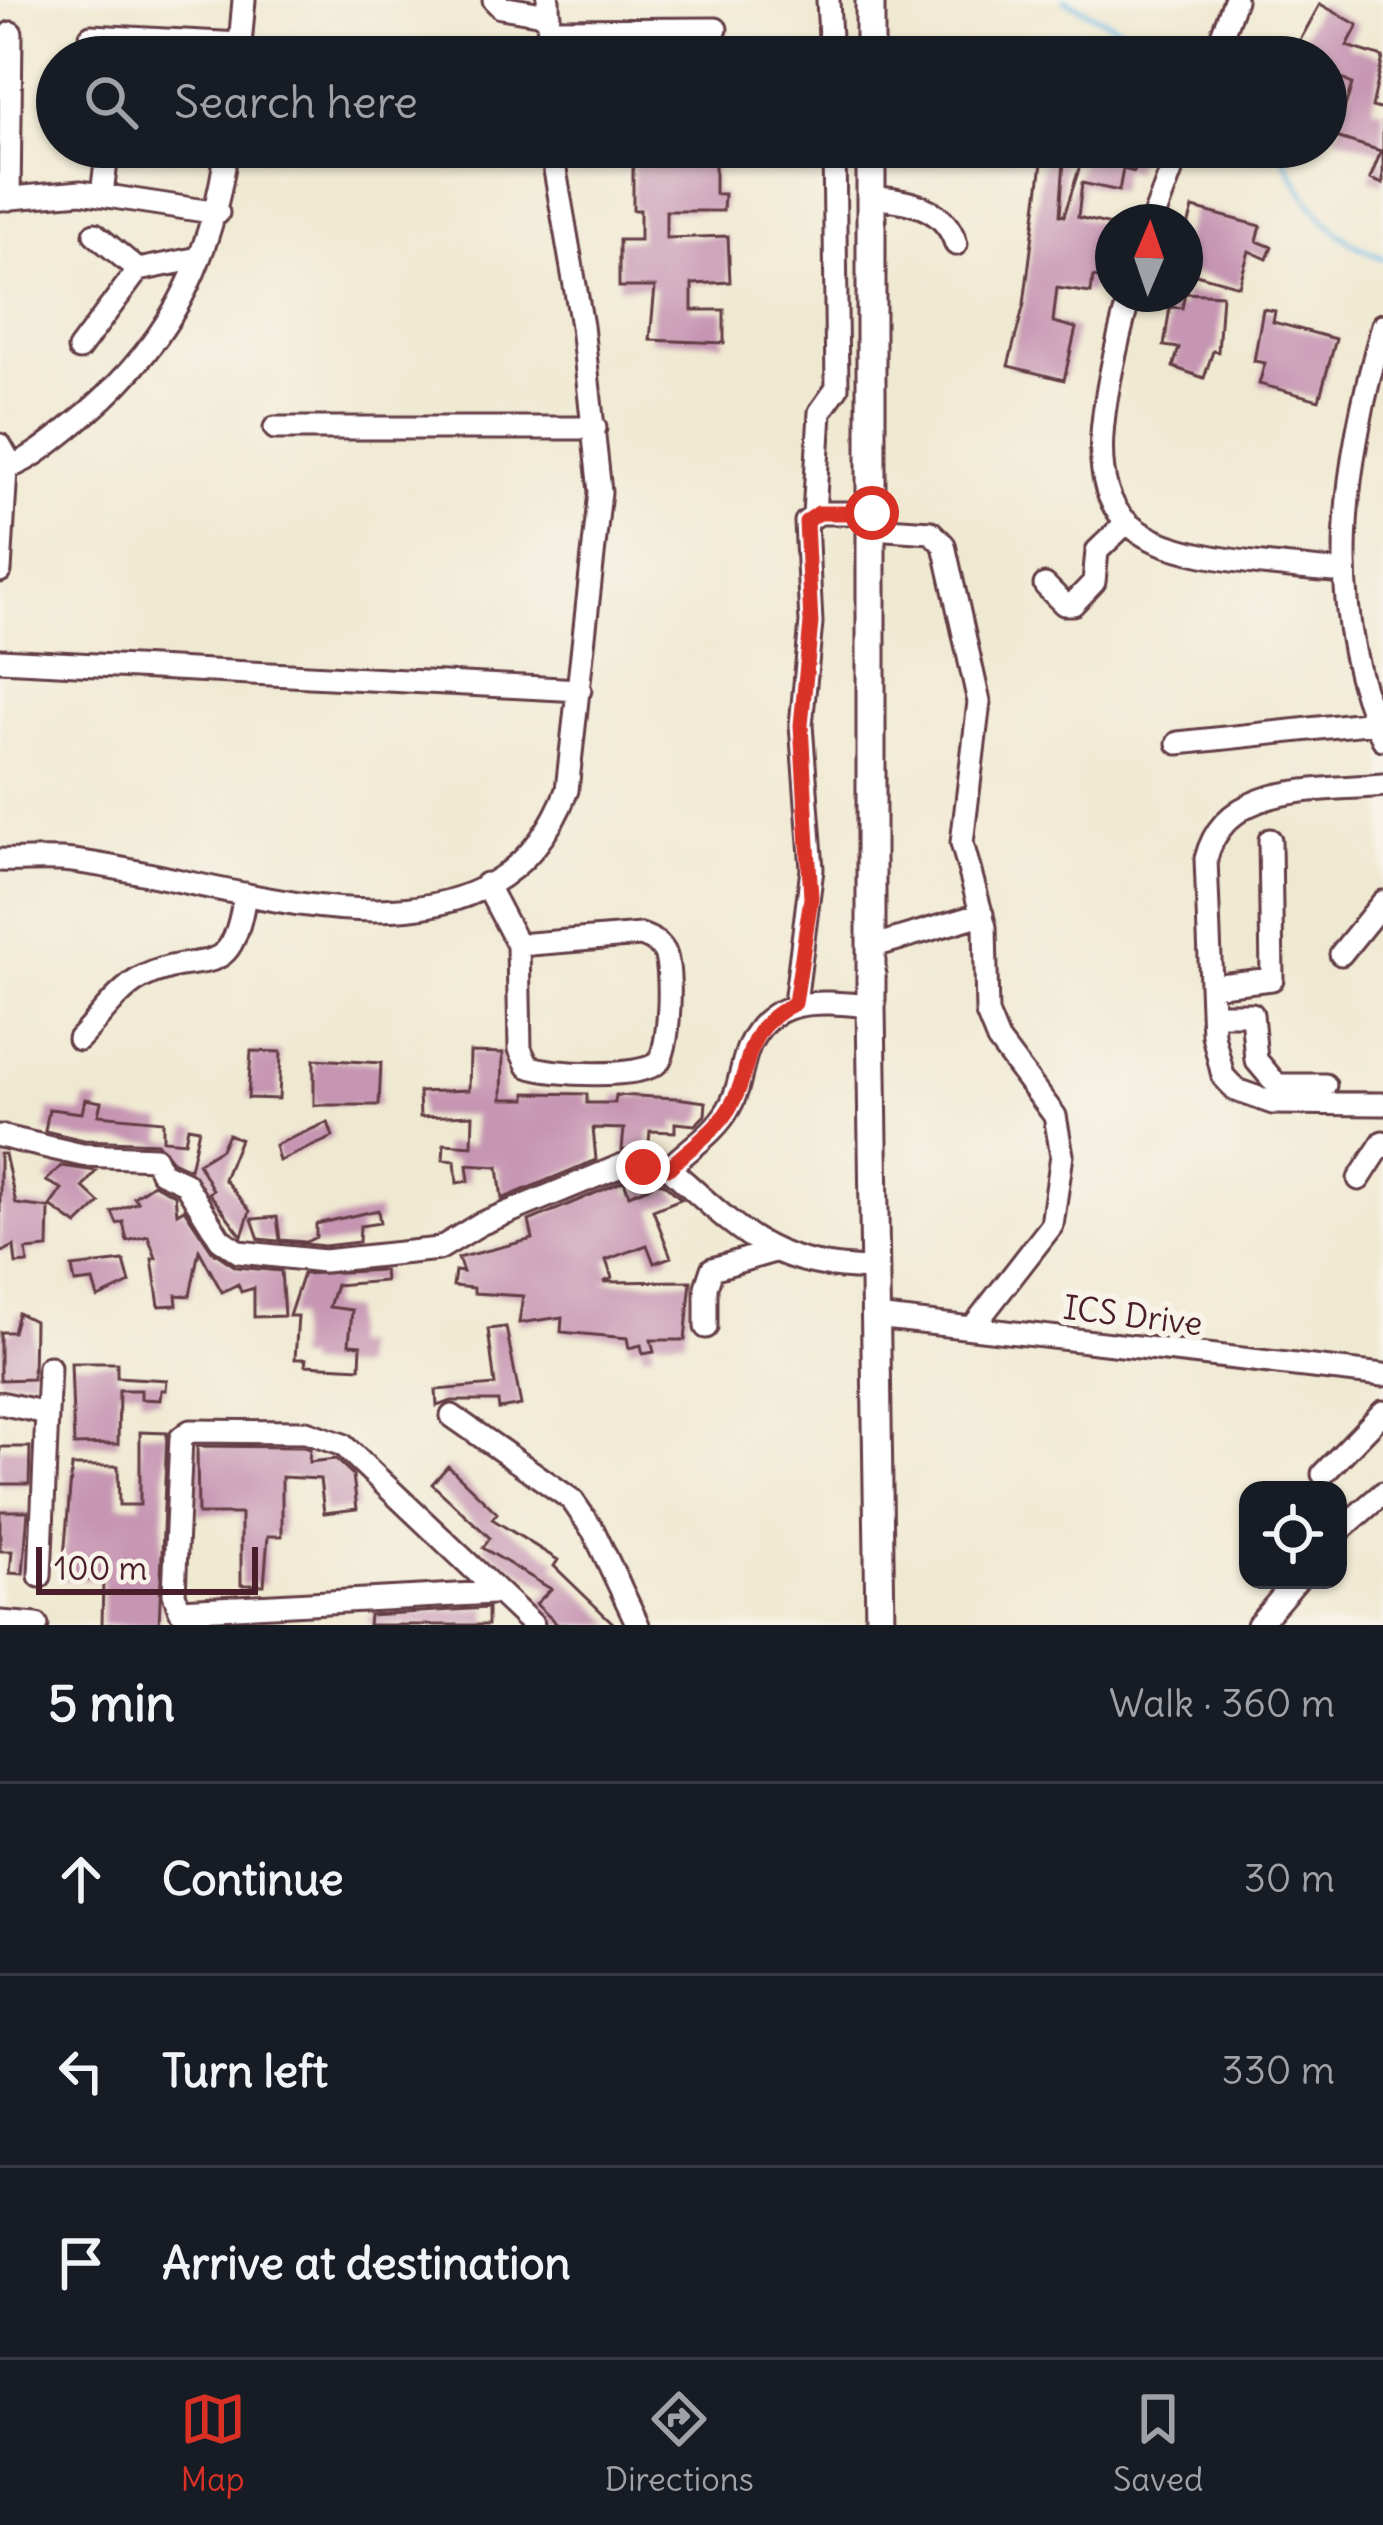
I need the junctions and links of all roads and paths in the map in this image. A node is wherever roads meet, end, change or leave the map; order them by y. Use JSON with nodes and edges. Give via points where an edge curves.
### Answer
{"nodes":[{"id":1,"x":244,"y":0,"type":"edge"},
{"id":2,"x":494,"y":0,"type":"edge"},
{"id":3,"x":828,"y":0,"type":"edge"},
{"id":4,"x":870,"y":0,"type":"edge"},
{"id":5,"x":1235,"y":0,"type":"edge"},
{"id":6,"x":549,"y":15,"type":"edge"},
{"id":7,"x":716,"y":29,"type":"dead end"},
{"id":8,"x":11,"y":33,"type":"dead end"},
{"id":9,"x":241,"y":36,"type":"edge"},
{"id":10,"x":830,"y":36,"type":"edge"},
{"id":11,"x":870,"y":36,"type":"edge"},
{"id":12,"x":1222,"y":36,"type":"edge"},
{"id":13,"x":105,"y":168,"type":"edge"},
{"id":14,"x":223,"y":168,"type":"edge"},
{"id":15,"x":554,"y":168,"type":"edge"},
{"id":16,"x":834,"y":168,"type":"edge"},
{"id":17,"x":871,"y":168,"type":"edge"},
{"id":18,"x":1172,"y":168,"type":"edge"},
{"id":19,"x":102,"y":194,"type":"junction"},
{"id":20,"x":871,"y":197,"type":"junction"},
{"id":21,"x":5,"y":199,"type":"edge"},
{"id":22,"x":1159,"y":204,"type":"edge"},
{"id":23,"x":218,"y":213,"type":"junction"},
{"id":24,"x":95,"y":234,"type":"dead end"},
{"id":25,"x":956,"y":244,"type":"dead end"},
{"id":26,"x":200,"y":258,"type":"junction"},
{"id":27,"x":138,"y":270,"type":"junction"},
{"id":28,"x":1126,"y":312,"type":"edge"},
{"id":29,"x":1383,"y":325,"type":"edge"},
{"id":30,"x":79,"y":349,"type":"dead end"},
{"id":31,"x":275,"y":428,"type":"dead end"},
{"id":32,"x":595,"y":428,"type":"junction"},
{"id":33,"x":0,"y":445,"type":"edge"},
{"id":34,"x":6,"y":468,"type":"edge"},
{"id":35,"x":814,"y":514,"type":"junction"},
{"id":36,"x":872,"y":520,"type":"junction"},
{"id":37,"x":1126,"y":523,"type":"junction"},
{"id":38,"x":0,"y":571,"type":"edge"},
{"id":39,"x":1344,"y":572,"type":"junction"},
{"id":40,"x":1045,"y":585,"type":"dead end"},
{"id":41,"x":0,"y":660,"type":"edge"},
{"id":42,"x":580,"y":691,"type":"junction"},
{"id":43,"x":1379,"y":730,"type":"edge"},
{"id":44,"x":1178,"y":743,"type":"dead end"},
{"id":45,"x":1383,"y":785,"type":"edge"},
{"id":46,"x":1270,"y":840,"type":"dead end"},
{"id":47,"x":1,"y":856,"type":"edge"},
{"id":48,"x":486,"y":884,"type":"junction"},
{"id":49,"x":245,"y":894,"type":"junction"},
{"id":50,"x":1383,"y":902,"type":"edge"},
{"id":51,"x":982,"y":914,"type":"junction"},
{"id":52,"x":518,"y":945,"type":"junction"},
{"id":53,"x":871,"y":947,"type":"junction"},
{"id":54,"x":1341,"y":954,"type":"dead end"},
{"id":55,"x":1210,"y":986,"type":"junction"},
{"id":56,"x":795,"y":1003,"type":"junction"},
{"id":57,"x":871,"y":1006,"type":"junction"},
{"id":58,"x":1212,"y":1014,"type":"junction"},
{"id":59,"x":79,"y":1039,"type":"dead end"},
{"id":60,"x":1325,"y":1085,"type":"dead end"},
{"id":61,"x":1383,"y":1104,"type":"edge"},
{"id":62,"x":0,"y":1136,"type":"edge"},
{"id":63,"x":1383,"y":1142,"type":"edge"},
{"id":64,"x":669,"y":1168,"type":"junction"},
{"id":65,"x":1358,"y":1179,"type":"dead end"},
{"id":66,"x":771,"y":1252,"type":"junction"},
{"id":67,"x":875,"y":1270,"type":"junction"},
{"id":68,"x":876,"y":1317,"type":"junction"},
{"id":69,"x":706,"y":1327,"type":"dead end"},
{"id":70,"x":972,"y":1328,"type":"junction"},
{"id":71,"x":50,"y":1367,"type":"dead end"},
{"id":72,"x":1383,"y":1375,"type":"edge"},
{"id":73,"x":0,"y":1403,"type":"edge"},
{"id":74,"x":1383,"y":1412,"type":"edge"},
{"id":75,"x":46,"y":1413,"type":"junction"},
{"id":76,"x":452,"y":1416,"type":"dead end"},
{"id":77,"x":1324,"y":1474,"type":"dead end"},
{"id":78,"x":1383,"y":1493,"type":"edge"},
{"id":79,"x":1347,"y":1524,"type":"edge"},
{"id":80,"x":40,"y":1576,"type":"dead end"},
{"id":81,"x":1289,"y":1589,"type":"edge"},
{"id":82,"x":493,"y":1593,"type":"junction"},
{"id":83,"x":0,"y":1622,"type":"edge"},
{"id":84,"x":37,"y":1625,"type":"edge"},
{"id":85,"x":532,"y":1625,"type":"edge"},
{"id":86,"x":638,"y":1625,"type":"edge"},
{"id":87,"x":880,"y":1625,"type":"edge"},
{"id":88,"x":1258,"y":1625,"type":"edge"}],
"edges":[{"from":1,"to":9,"type":"street"},
{"from":2,"to":6,"type":"street"},
{"from":3,"to":10,"type":"street"},
{"from":4,"to":11,"type":"main road"},
{"from":5,"to":12,"type":"street"},
{"from":6,"to":7,"type":"street"},
{"from":8,"to":21,"type":"street"},
{"from":13,"to":19,"type":"street"},
{"from":14,"to":23,"type":"street"},
{"from":15,"to":32,"type":"street"},
{"from":16,"to":35,"type":"street","via":[[837,388],[820,412]]},
{"from":17,"to":20,"type":"main road"},
{"from":18,"to":22,"type":"street"},
{"from":19,"to":21,"type":"street"},
{"from":19,"to":23,"type":"street"},
{"from":20,"to":25,"type":"street","via":[[929,210],[952,229]]},
{"from":20,"to":36,"type":"main road"},
{"from":23,"to":26,"type":"street"},
{"from":24,"to":27,"type":"street"},
{"from":26,"to":27,"type":"street"},
{"from":26,"to":34,"type":"street","via":[[150,351],[96,406]]},
{"from":27,"to":30,"type":"street"},
{"from":28,"to":37,"type":"street","via":[[1100,430],[1108,501]]},
{"from":29,"to":39,"type":"street","via":[[1360,411]]},
{"from":31,"to":32,"type":"street"},
{"from":32,"to":42,"type":"street","via":[[600,491]]},
{"from":33,"to":34,"type":"street"},
{"from":34,"to":38,"type":"street"},
{"from":35,"to":36,"type":"street"},
{"from":35,"to":56,"type":"street","via":[[805,529],[811,623],[801,725],[811,898]]},
{"from":36,"to":51,"type":"street","via":[[931,532],[944,545],[979,703],[962,843]]},
{"from":36,"to":53,"type":"main road"},
{"from":37,"to":39,"type":"street","via":[[1155,545],[1201,559]]},
{"from":37,"to":40,"type":"street","via":[[1097,551],[1094,582],[1073,604]]},
{"from":39,"to":43,"type":"street","via":[[1352,643]]},
{"from":41,"to":42,"type":"street"},
{"from":42,"to":48,"type":"street","via":[[567,790],[552,830],[520,866]]},
{"from":43,"to":44,"type":"street"},
{"from":45,"to":55,"type":"street","via":[[1270,796],[1226,818],[1206,859]]},
{"from":46,"to":55,"type":"street","via":[[1272,980]]},
{"from":47,"to":49,"type":"street","via":[[70,860]]},
{"from":48,"to":49,"type":"street","via":[[413,910],[346,912]]},
{"from":48,"to":52,"type":"street"},
{"from":49,"to":59,"type":"street","via":[[238,937],[226,953],[140,979]]},
{"from":50,"to":54,"type":"street"},
{"from":51,"to":53,"type":"street"},
{"from":51,"to":70,"type":"street","via":[[992,1030],[1055,1116],[1062,1179],[1052,1225]]},
{"from":52,"to":52,"type":"street","via":[[641,935],[658,944],[667,960],[667,1048],[658,1063],[629,1073],[528,1066],[520,1048]]},
{"from":53,"to":57,"type":"main road"},
{"from":55,"to":58,"type":"street"},
{"from":56,"to":57,"type":"street"},
{"from":56,"to":64,"type":"street","via":[[766,1018],[725,1115]]},
{"from":57,"to":67,"type":"main road"},
{"from":58,"to":60,"type":"street","via":[[1252,1014],[1256,1060],[1277,1084]]},
{"from":58,"to":61,"type":"street","via":[[1223,1076],[1254,1099]]},
{"from":62,"to":64,"type":"street","via":[[82,1155],[155,1159],[160,1172],[185,1183],[220,1239],[239,1252],[324,1261],[439,1249],[623,1165]]},
{"from":63,"to":65,"type":"street"},
{"from":64,"to":66,"type":"street"},
{"from":66,"to":67,"type":"street"},
{"from":66,"to":69,"type":"street","via":[[712,1269]]},
{"from":67,"to":68,"type":"main road"},
{"from":68,"to":70,"type":"street","name":"ICS Drive"},
{"from":68,"to":87,"type":"main road"},
{"from":70,"to":72,"type":"street","name":"ICS Drive"},
{"from":71,"to":75,"type":"street"},
{"from":73,"to":75,"type":"street"},
{"from":74,"to":77,"type":"street"},
{"from":75,"to":80,"type":"street"},
{"from":76,"to":86,"type":"street","via":[[572,1500]]},
{"from":78,"to":79,"type":"street"},
{"from":81,"to":88,"type":"street"},
{"from":82,"to":82,"type":"street","via":[[343,1445],[306,1432],[190,1431],[181,1438],[174,1594],[180,1610]]},
{"from":82,"to":85,"type":"street"},
{"from":83,"to":84,"type":"street"}]}
